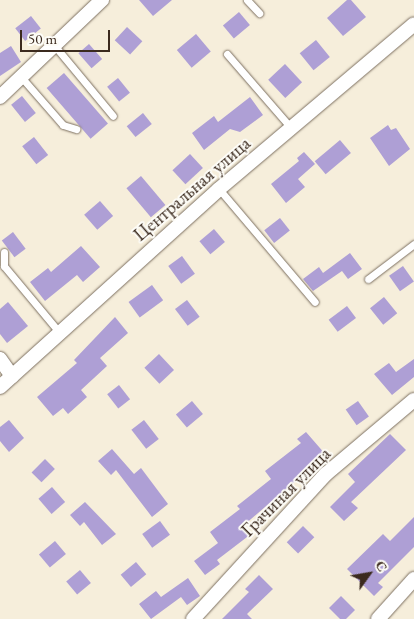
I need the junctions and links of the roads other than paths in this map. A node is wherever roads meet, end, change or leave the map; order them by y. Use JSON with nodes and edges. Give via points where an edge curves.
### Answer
{"nodes":[{"id":1,"x":102,"y":0,"type":"edge"},
{"id":2,"x":247,"y":0,"type":"edge"},
{"id":3,"x":259,"y":13,"type":"dead end"},
{"id":4,"x":414,"y":24,"type":"edge"},
{"id":5,"x":54,"y":45,"type":"junction"},
{"id":6,"x":227,"y":54,"type":"dead end"},
{"id":7,"x":22,"y":78,"type":"junction"},
{"id":8,"x":0,"y":97,"type":"edge"},
{"id":9,"x":113,"y":116,"type":"dead end"},
{"id":10,"x":291,"y":128,"type":"junction"},
{"id":11,"x":76,"y":129,"type":"dead end"},
{"id":12,"x":219,"y":189,"type":"junction"},
{"id":13,"x":414,"y":244,"type":"edge"},
{"id":14,"x":4,"y":252,"type":"dead end"},
{"id":15,"x":368,"y":279,"type":"dead end"},
{"id":16,"x":315,"y":302,"type":"dead end"},
{"id":17,"x":60,"y":332,"type":"junction"},
{"id":18,"x":0,"y":359,"type":"edge"},
{"id":19,"x":12,"y":376,"type":"junction"},
{"id":20,"x":0,"y":387,"type":"edge"},
{"id":21,"x":414,"y":400,"type":"edge"},
{"id":22,"x":414,"y":579,"type":"edge"},
{"id":23,"x":193,"y":619,"type":"edge"},
{"id":24,"x":378,"y":619,"type":"edge"}],
"edges":[{"from":1,"to":5,"type":"street"},
{"from":2,"to":3,"type":"lane"},
{"from":4,"to":10,"type":"street","name":"Центральная улица"},
{"from":5,"to":7,"type":"street"},
{"from":5,"to":9,"type":"lane"},
{"from":6,"to":10,"type":"lane"},
{"from":7,"to":8,"type":"street"},
{"from":7,"to":11,"type":"lane","via":[[63,125]]},
{"from":10,"to":12,"type":"street","name":"Центральная улица"},
{"from":12,"to":16,"type":"lane"},
{"from":12,"to":17,"type":"street","name":"Центральная улица"},
{"from":13,"to":15,"type":"lane"},
{"from":14,"to":17,"type":"lane","via":[[4,266]]},
{"from":17,"to":19,"type":"street","name":"Центральная улица"},
{"from":18,"to":19,"type":"street"},
{"from":19,"to":20,"type":"street","name":"Центральная улица"},
{"from":21,"to":23,"type":"street","name":"Грачиная улица","via":[[326,474]]},
{"from":22,"to":24,"type":"street"}]}
